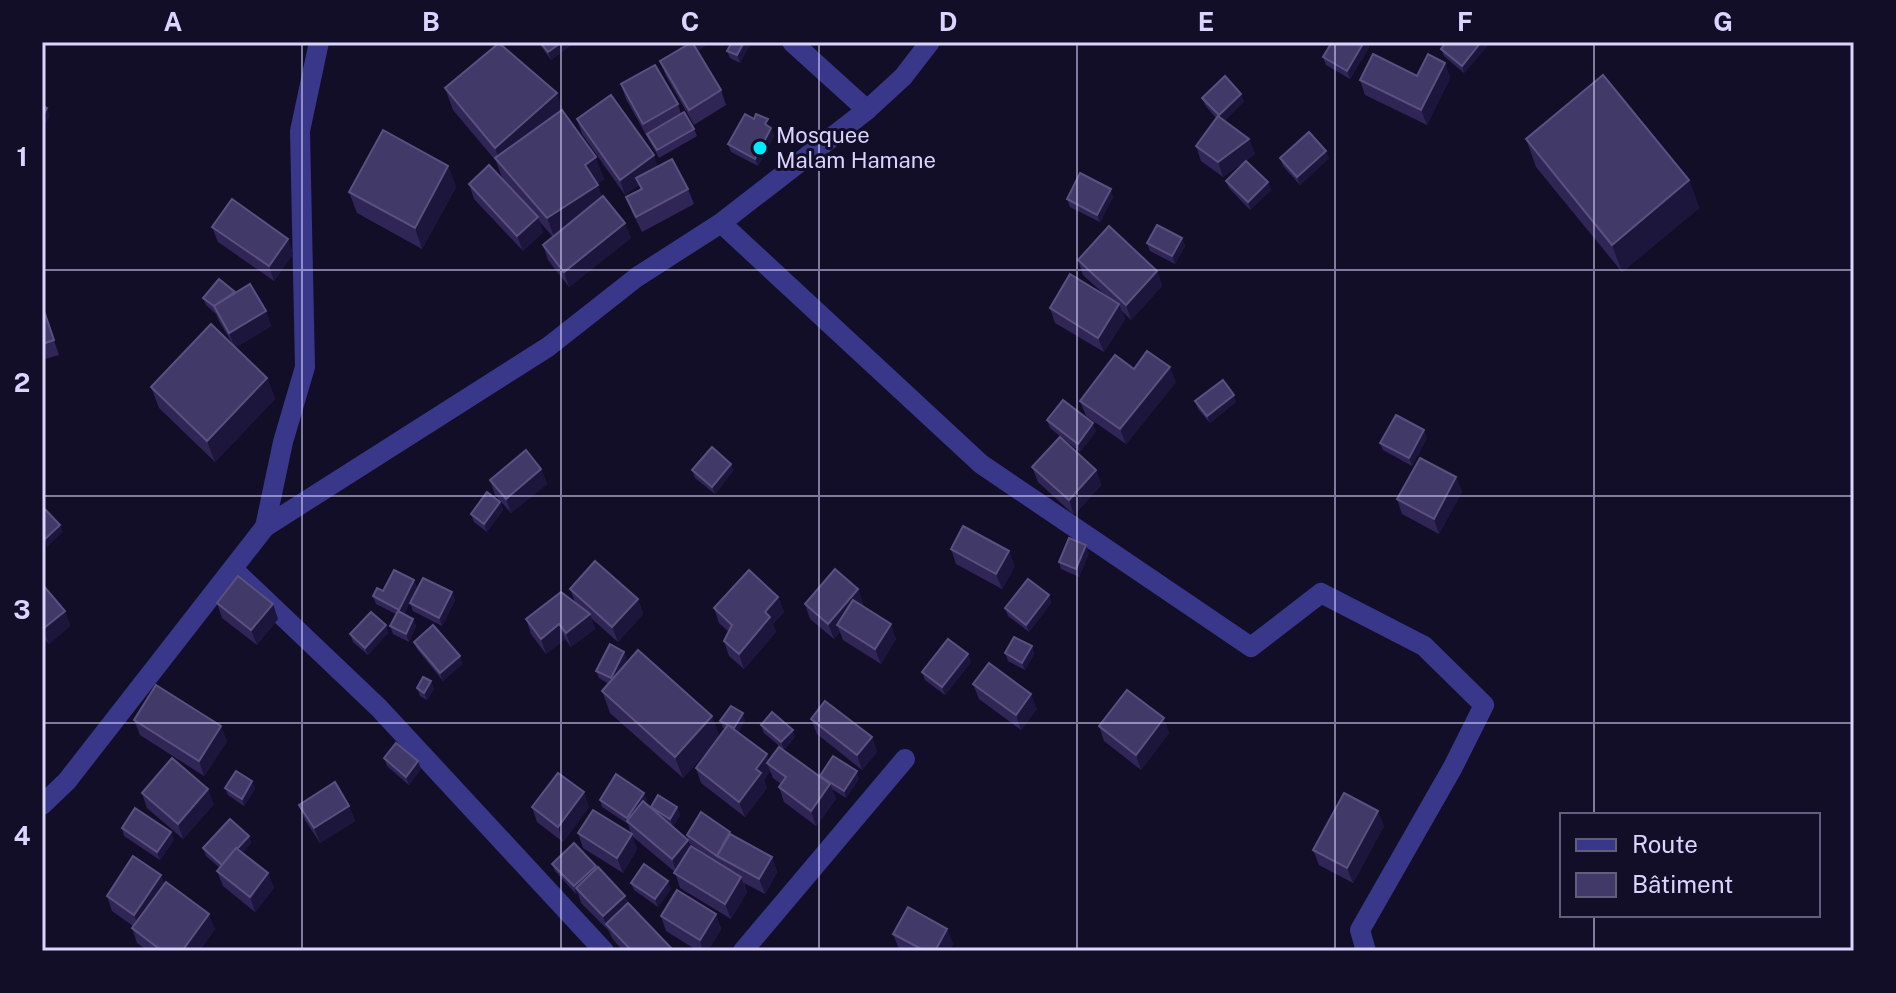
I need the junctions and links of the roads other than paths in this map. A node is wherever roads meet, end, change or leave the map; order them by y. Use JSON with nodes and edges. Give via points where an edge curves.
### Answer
{"nodes":[{"id":1,"x":319,"y":42,"type":"edge"},
{"id":2,"x":792,"y":42,"type":"edge"},
{"id":3,"x":930,"y":42,"type":"edge"},
{"id":4,"x":867,"y":110,"type":"junction"},
{"id":5,"x":721,"y":223,"type":"junction"},
{"id":6,"x":265,"y":527,"type":"junction"},
{"id":7,"x":234,"y":570,"type":"junction"},
{"id":8,"x":905,"y":759,"type":"dead end"},
{"id":9,"x":42,"y":805,"type":"edge"},
{"id":10,"x":604,"y":951,"type":"edge"},
{"id":11,"x":743,"y":951,"type":"edge"},
{"id":12,"x":1366,"y":951,"type":"edge"}],
"edges":[{"from":1,"to":6,"type":"street","via":[[300,131],[305,367]]},
{"from":2,"to":4,"type":"street"},
{"from":3,"to":4,"type":"street"},
{"from":4,"to":5,"type":"street"},
{"from":5,"to":6,"type":"street","via":[[637,277],[548,347]]},
{"from":5,"to":12,"type":"street","via":[[981,464],[1251,647],[1321,593],[1424,646],[1484,705],[1360,930]]},
{"from":6,"to":7,"type":"street"},
{"from":7,"to":9,"type":"street","via":[[67,781]]},
{"from":7,"to":10,"type":"street","via":[[379,708]]},
{"from":8,"to":11,"type":"street"}]}
